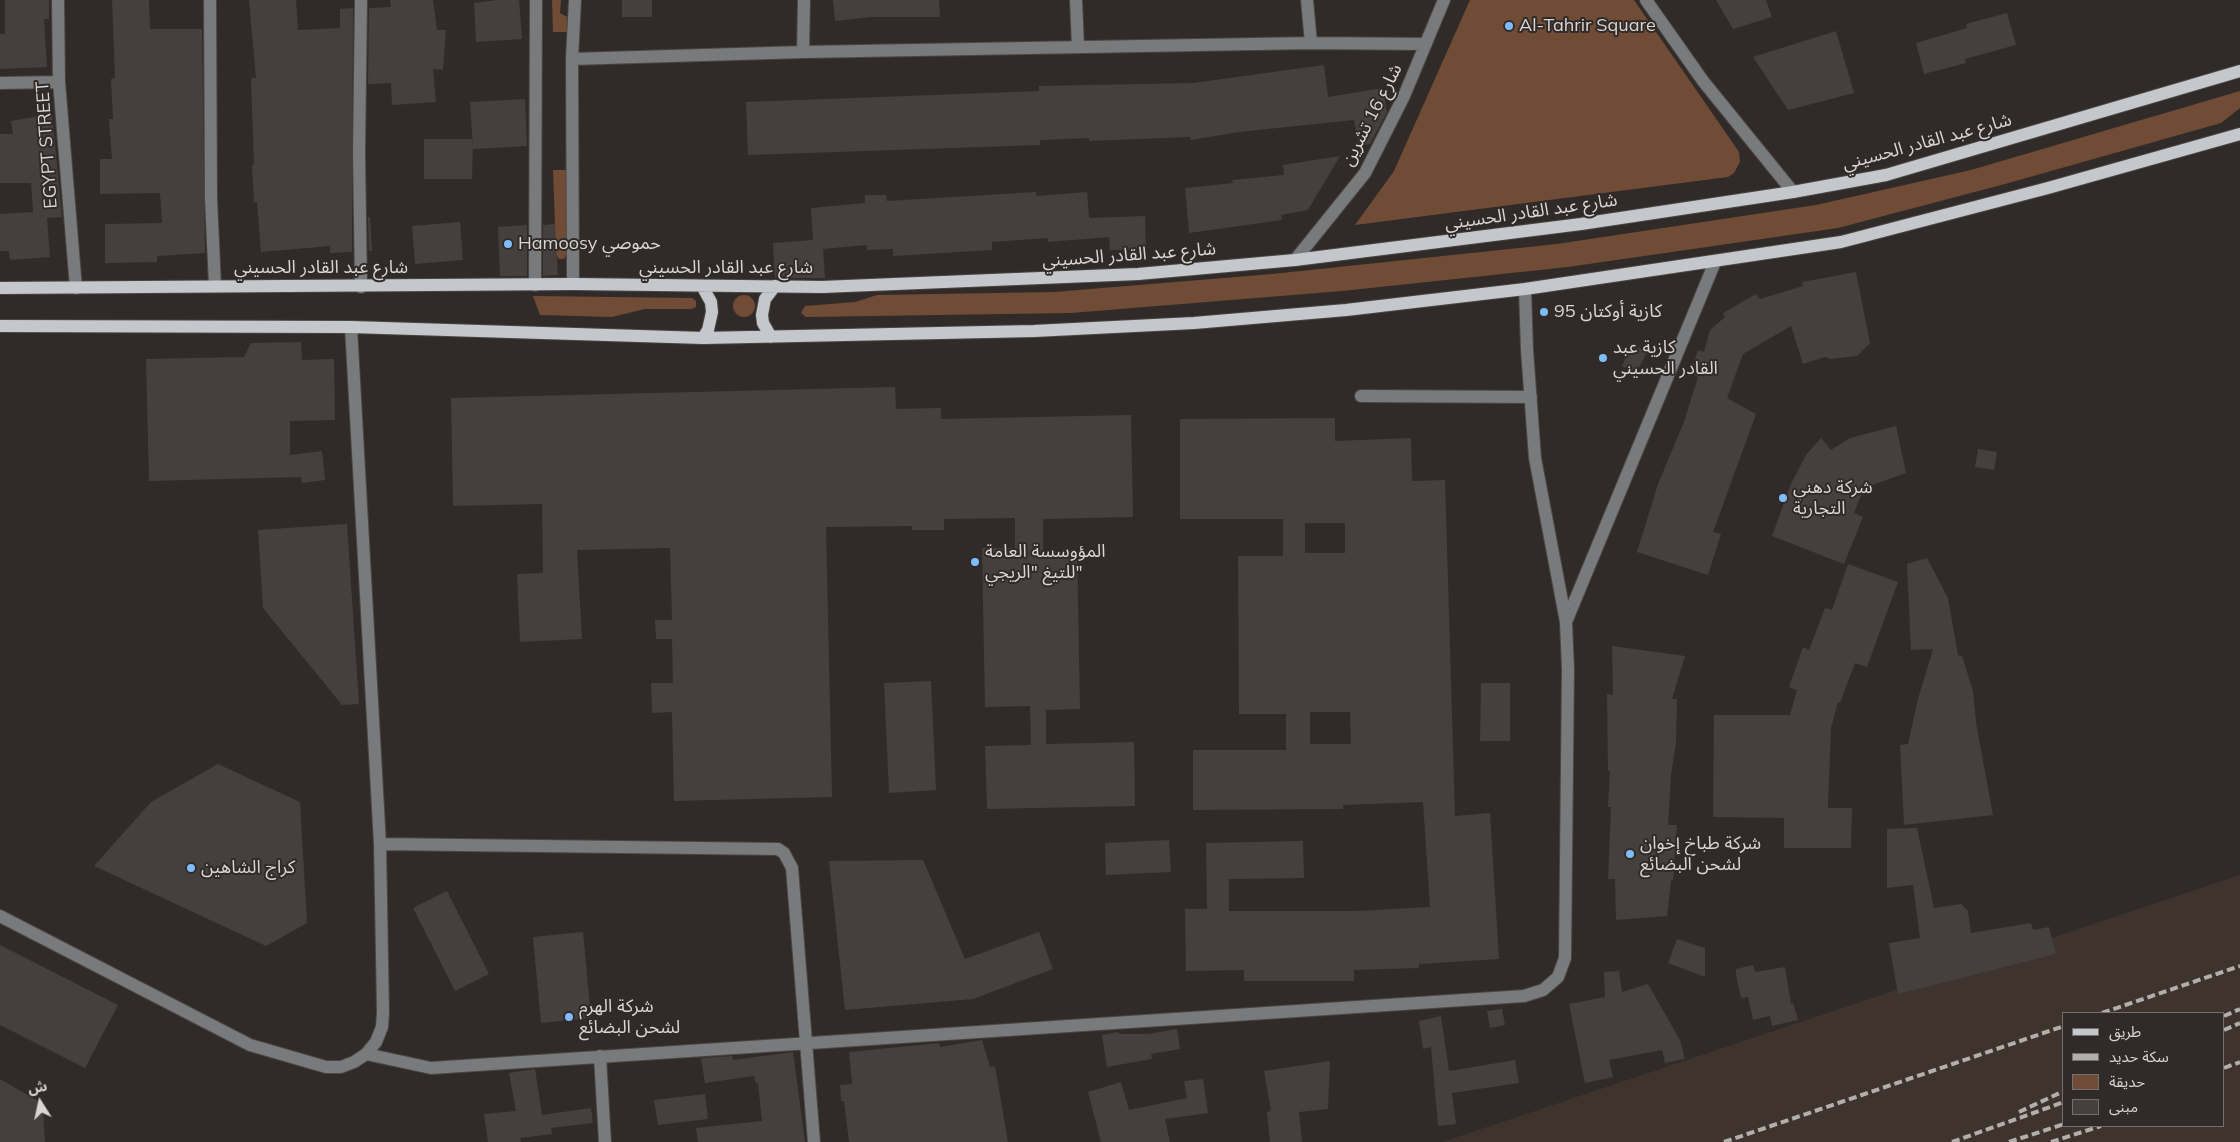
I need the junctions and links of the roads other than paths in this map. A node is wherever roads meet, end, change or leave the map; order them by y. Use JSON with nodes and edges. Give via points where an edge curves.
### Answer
{"nodes":[{"id":1,"x":58,"y":0,"type":"edge"},
{"id":2,"x":210,"y":0,"type":"edge"},
{"id":3,"x":361,"y":0,"type":"edge"},
{"id":4,"x":536,"y":0,"type":"edge"},
{"id":5,"x":575,"y":0,"type":"edge"},
{"id":6,"x":804,"y":0,"type":"edge"},
{"id":7,"x":1076,"y":0,"type":"edge"},
{"id":8,"x":1307,"y":0,"type":"edge"},
{"id":9,"x":1444,"y":0,"type":"edge"},
{"id":10,"x":1646,"y":0,"type":"edge"},
{"id":11,"x":1311,"y":43,"type":"junction"},
{"id":12,"x":1426,"y":44,"type":"junction"},
{"id":13,"x":1078,"y":47,"type":"junction"},
{"id":14,"x":803,"y":52,"type":"junction"},
{"id":15,"x":572,"y":59,"type":"junction"},
{"id":16,"x":2240,"y":71,"type":"edge"},
{"id":17,"x":60,"y":82,"type":"junction"},
{"id":18,"x":0,"y":83,"type":"edge"},
{"id":19,"x":2240,"y":134,"type":"edge"},
{"id":20,"x":1793,"y":192,"type":"junction"},
{"id":21,"x":1295,"y":260,"type":"junction"},
{"id":22,"x":1715,"y":262,"type":"junction"},
{"id":23,"x":573,"y":284,"type":"junction"},
{"id":24,"x":535,"y":285,"type":"junction"},
{"id":25,"x":215,"y":286,"type":"junction"},
{"id":26,"x":702,"y":286,"type":"junction"},
{"id":27,"x":775,"y":286,"type":"junction"},
{"id":28,"x":361,"y":287,"type":"junction"},
{"id":29,"x":0,"y":288,"type":"edge"},
{"id":30,"x":76,"y":288,"type":"junction"},
{"id":31,"x":1525,"y":289,"type":"junction"},
{"id":32,"x":0,"y":326,"type":"edge"},
{"id":33,"x":351,"y":327,"type":"junction"},
{"id":34,"x":771,"y":337,"type":"junction"},
{"id":35,"x":703,"y":338,"type":"junction"},
{"id":36,"x":1361,"y":396,"type":"dead end"},
{"id":37,"x":1531,"y":397,"type":"junction"},
{"id":38,"x":1566,"y":622,"type":"junction"},
{"id":39,"x":380,"y":844,"type":"junction"},
{"id":40,"x":0,"y":916,"type":"edge"},
{"id":41,"x":806,"y":1045,"type":"junction"},
{"id":42,"x":366,"y":1054,"type":"junction"},
{"id":43,"x":600,"y":1056,"type":"junction"},
{"id":44,"x":605,"y":1142,"type":"edge"},
{"id":45,"x":814,"y":1142,"type":"edge"}],
"edges":[{"from":1,"to":17,"type":"street","name":"EGYPT STREET"},
{"from":2,"to":25,"type":"street"},
{"from":3,"to":28,"type":"street"},
{"from":4,"to":24,"type":"street"},
{"from":5,"to":15,"type":"street"},
{"from":6,"to":14,"type":"street"},
{"from":7,"to":13,"type":"street"},
{"from":8,"to":11,"type":"street"},
{"from":9,"to":12,"type":"street","name":"شارع 16 تشرين"},
{"from":10,"to":20,"type":"street","via":[[1703,81]]},
{"from":11,"to":12,"type":"street"},
{"from":11,"to":13,"type":"street"},
{"from":12,"to":21,"type":"street","name":"شارع 16 تشرين","via":[[1365,173]]},
{"from":13,"to":14,"type":"street"},
{"from":14,"to":15,"type":"street"},
{"from":15,"to":23,"type":"street"},
{"from":16,"to":20,"type":"main road","name":"شارع عبد القادر الحسيني","via":[[1886,174]]},
{"from":17,"to":18,"type":"street"},
{"from":17,"to":30,"type":"street","name":"EGYPT STREET"},
{"from":19,"to":22,"type":"main road","via":[[1841,242]]},
{"from":20,"to":21,"type":"main road","name":"شارع عبد القادر الحسيني","via":[[1581,224]]},
{"from":21,"to":27,"type":"main road","name":"شارع عبد القادر الحسيني","via":[[1138,274],[822,287]]},
{"from":22,"to":31,"type":"main road"},
{"from":22,"to":38,"type":"street"},
{"from":23,"to":24,"type":"main road","name":"شارع عبد القادر الحسيني"},
{"from":23,"to":26,"type":"main road","name":"شارع عبد القادر الحسيني"},
{"from":24,"to":28,"type":"main road","name":"شارع عبد القادر الحسيني"},
{"from":25,"to":28,"type":"main road","name":"شارع عبد القادر الحسيني"},
{"from":25,"to":30,"type":"main road","name":"شارع عبد القادر الحسيني"},
{"from":26,"to":27,"type":"main road","name":"شارع عبد القادر الحسيني"},
{"from":26,"to":35,"type":"main road","via":[[712,312]]},
{"from":27,"to":34,"type":"main road","via":[[765,299],[762,315]]},
{"from":29,"to":30,"type":"main road","name":"شارع عبد القادر الحسيني"},
{"from":31,"to":34,"type":"main road","via":[[1346,310],[1194,322],[1034,331]]},
{"from":31,"to":37,"type":"street"},
{"from":32,"to":33,"type":"main road"},
{"from":33,"to":35,"type":"main road"},
{"from":33,"to":39,"type":"street"},
{"from":34,"to":35,"type":"main road"},
{"from":36,"to":37,"type":"street"},
{"from":37,"to":38,"type":"street","via":[[1535,458]]},
{"from":38,"to":41,"type":"street","via":[[1565,958],[1558,976],[1543,990],[1515,997]]},
{"from":39,"to":41,"type":"street","via":[[778,849],[789,859],[792,868]]},
{"from":39,"to":42,"type":"street","via":[[382,1028]]},
{"from":40,"to":42,"type":"street","via":[[250,1045],[326,1067],[341,1067]]},
{"from":41,"to":43,"type":"street"},
{"from":41,"to":45,"type":"street"},
{"from":42,"to":43,"type":"street","via":[[431,1068]]},
{"from":43,"to":44,"type":"street"}]}
